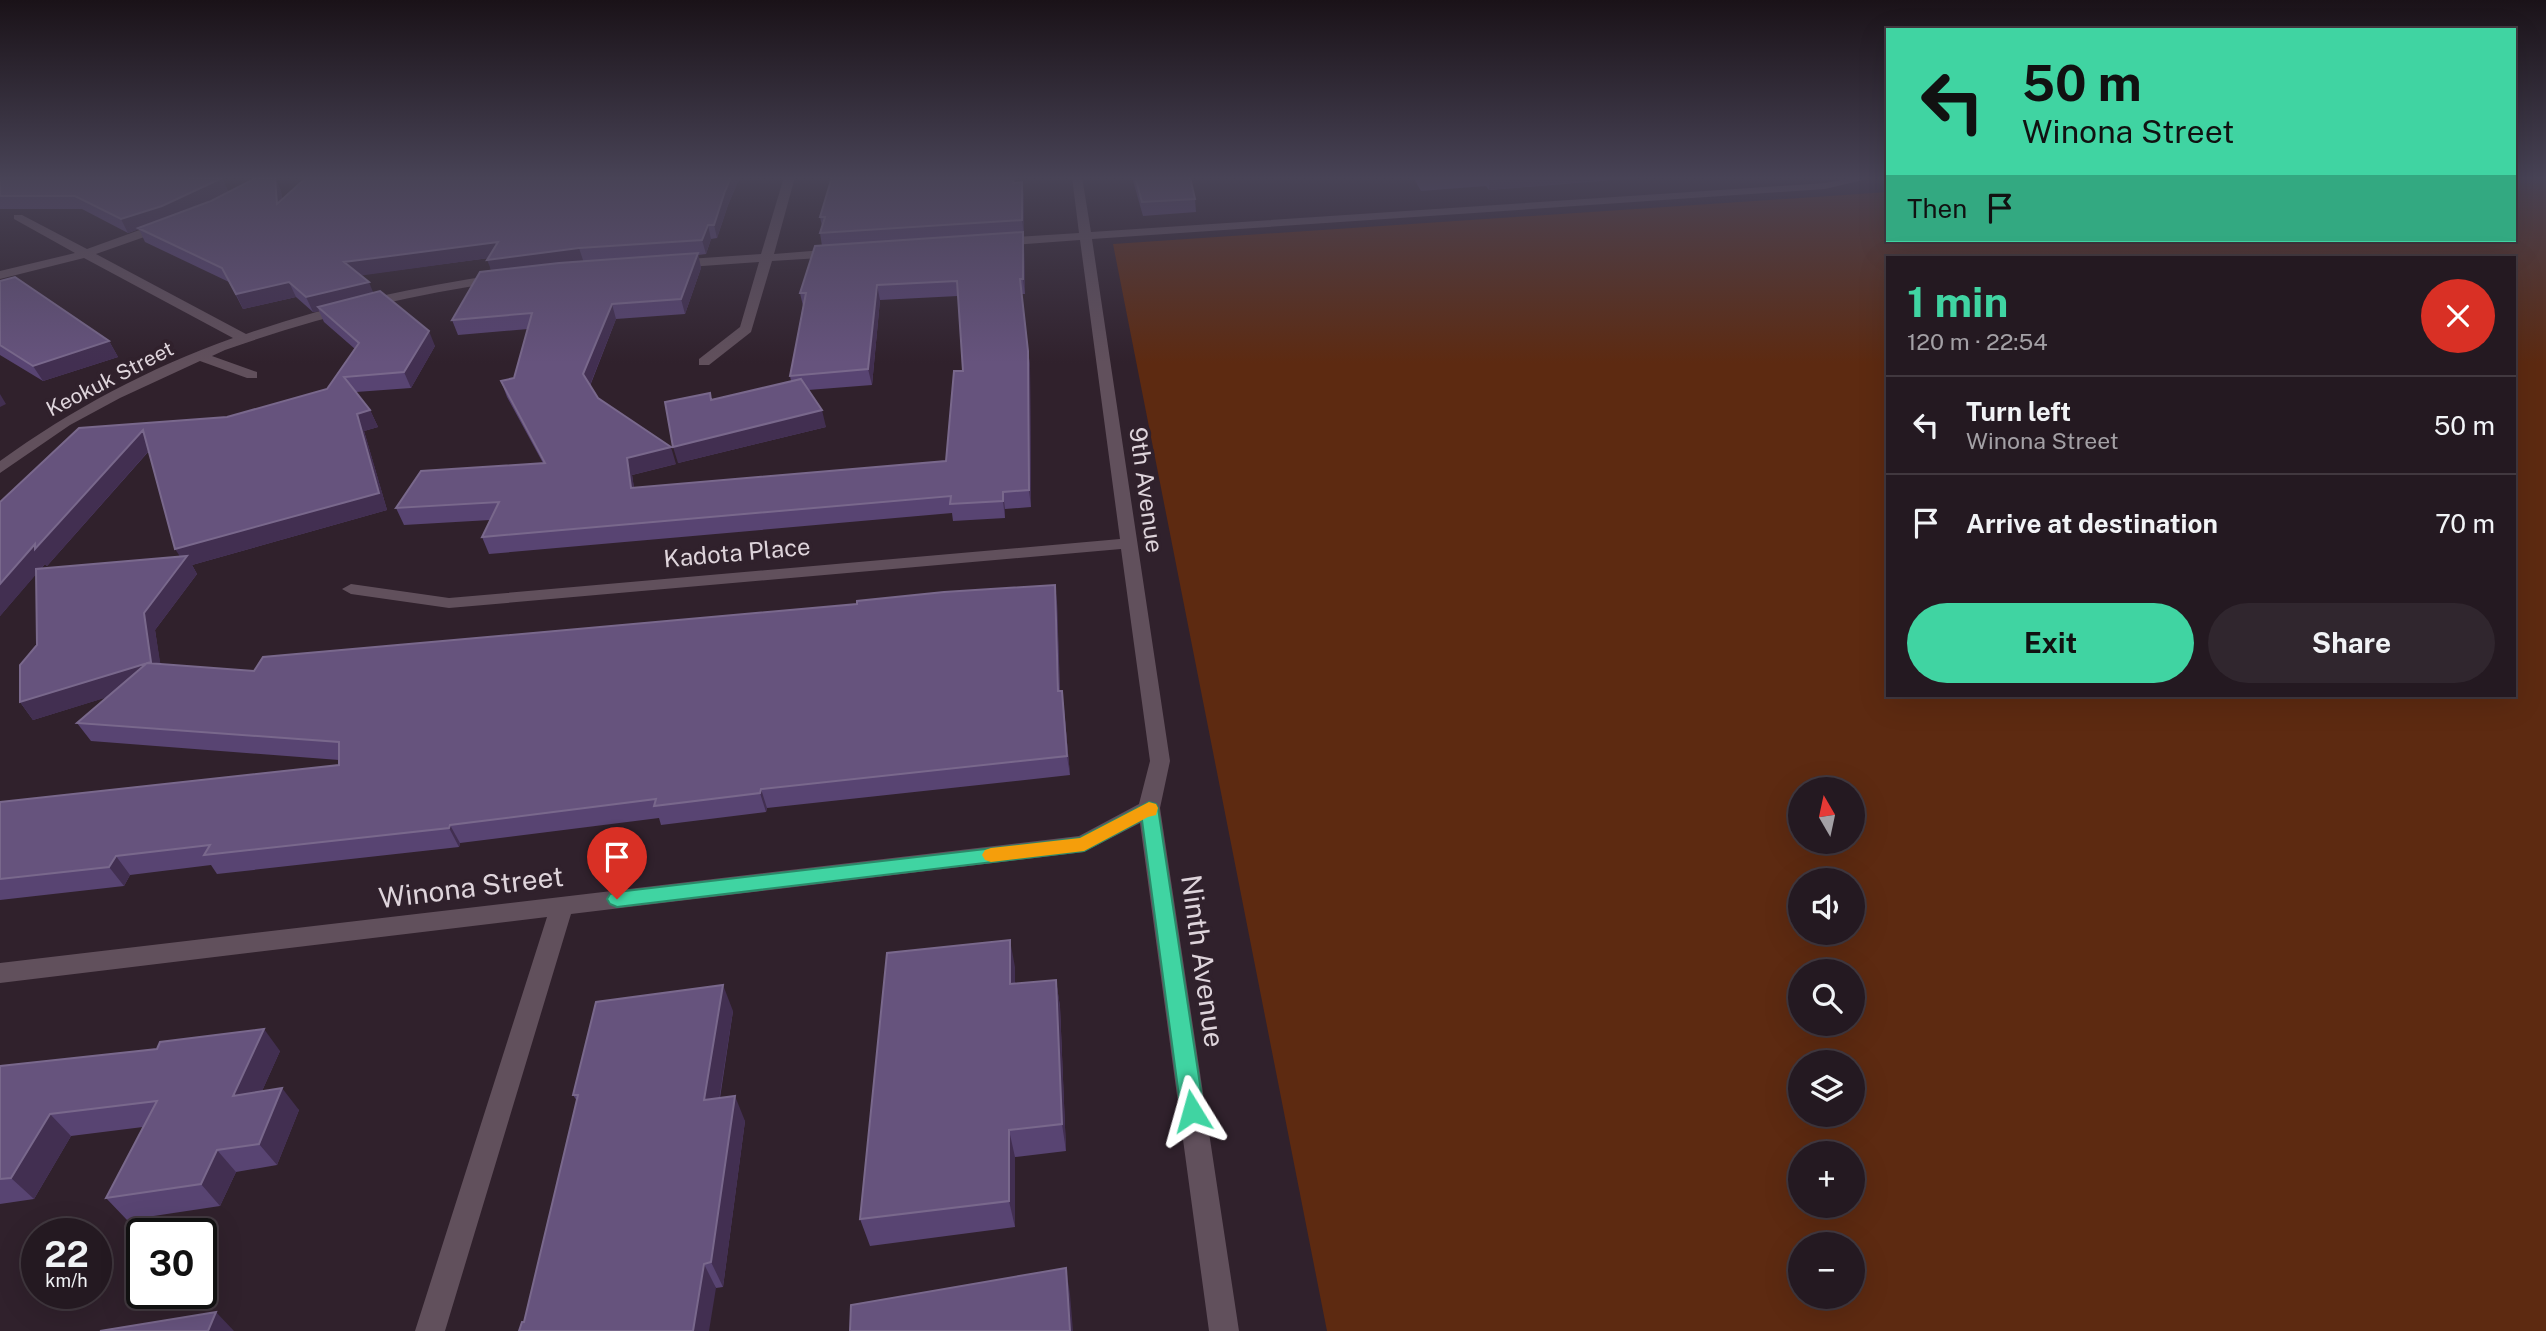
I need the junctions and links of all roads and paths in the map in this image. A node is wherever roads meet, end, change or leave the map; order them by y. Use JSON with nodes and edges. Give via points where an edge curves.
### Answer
{"nodes":[{"id":1,"x":57,"y":239,"type":"edge"},
{"id":2,"x":126,"y":239,"type":"edge"},
{"id":3,"x":772,"y":239,"type":"edge"},
{"id":4,"x":1042,"y":239,"type":"edge"},
{"id":5,"x":1086,"y":239,"type":"edge"},
{"id":6,"x":988,"y":243,"type":"edge"},
{"id":7,"x":849,"y":252,"type":"edge"},
{"id":8,"x":84,"y":254,"type":"junction"},
{"id":9,"x":766,"y":258,"type":"junction"},
{"id":10,"x":657,"y":265,"type":"edge"},
{"id":11,"x":0,"y":275,"type":"edge"},
{"id":12,"x":514,"y":276,"type":"edge"},
{"id":13,"x":245,"y":339,"type":"junction"},
{"id":14,"x":202,"y":357,"type":"junction"},
{"id":15,"x":704,"y":362,"type":"dead end"},
{"id":16,"x":252,"y":375,"type":"dead end"},
{"id":17,"x":0,"y":468,"type":"edge"},
{"id":18,"x":1129,"y":543,"type":"junction"},
{"id":19,"x":351,"y":589,"type":"dead end"},
{"id":20,"x":1149,"y":808,"type":"junction"},
{"id":21,"x":562,"y":906,"type":"junction"},
{"id":22,"x":0,"y":973,"type":"edge"},
{"id":23,"x":430,"y":1331,"type":"edge"},
{"id":24,"x":1224,"y":1331,"type":"edge"}],
"edges":[{"from":1,"to":8,"type":"street"},
{"from":2,"to":8,"type":"street"},
{"from":3,"to":9,"type":"street"},
{"from":4,"to":6,"type":"street"},
{"from":5,"to":18,"type":"street","name":"9th Avenue"},
{"from":7,"to":9,"type":"street"},
{"from":8,"to":11,"type":"street"},
{"from":8,"to":13,"type":"street"},
{"from":9,"to":10,"type":"street"},
{"from":9,"to":15,"type":"street","via":[[746,329]]},
{"from":12,"to":13,"type":"street","name":"Keokuk Street","via":[[377,299]]},
{"from":13,"to":14,"type":"street","name":"Keokuk Street"},
{"from":14,"to":16,"type":"street"},
{"from":14,"to":17,"type":"street","name":"Keokuk Street","via":[[65,422]]},
{"from":18,"to":19,"type":"street","name":"Kadota Place","via":[[449,603]]},
{"from":18,"to":20,"type":"street","name":"9th Avenue","via":[[1160,761]]},
{"from":20,"to":21,"type":"street","name":"Winona Street","via":[[1084,844]]},
{"from":20,"to":24,"type":"street","name":"Ninth Avenue"},
{"from":21,"to":22,"type":"street","name":"Winona Street"},
{"from":21,"to":23,"type":"street"}]}
